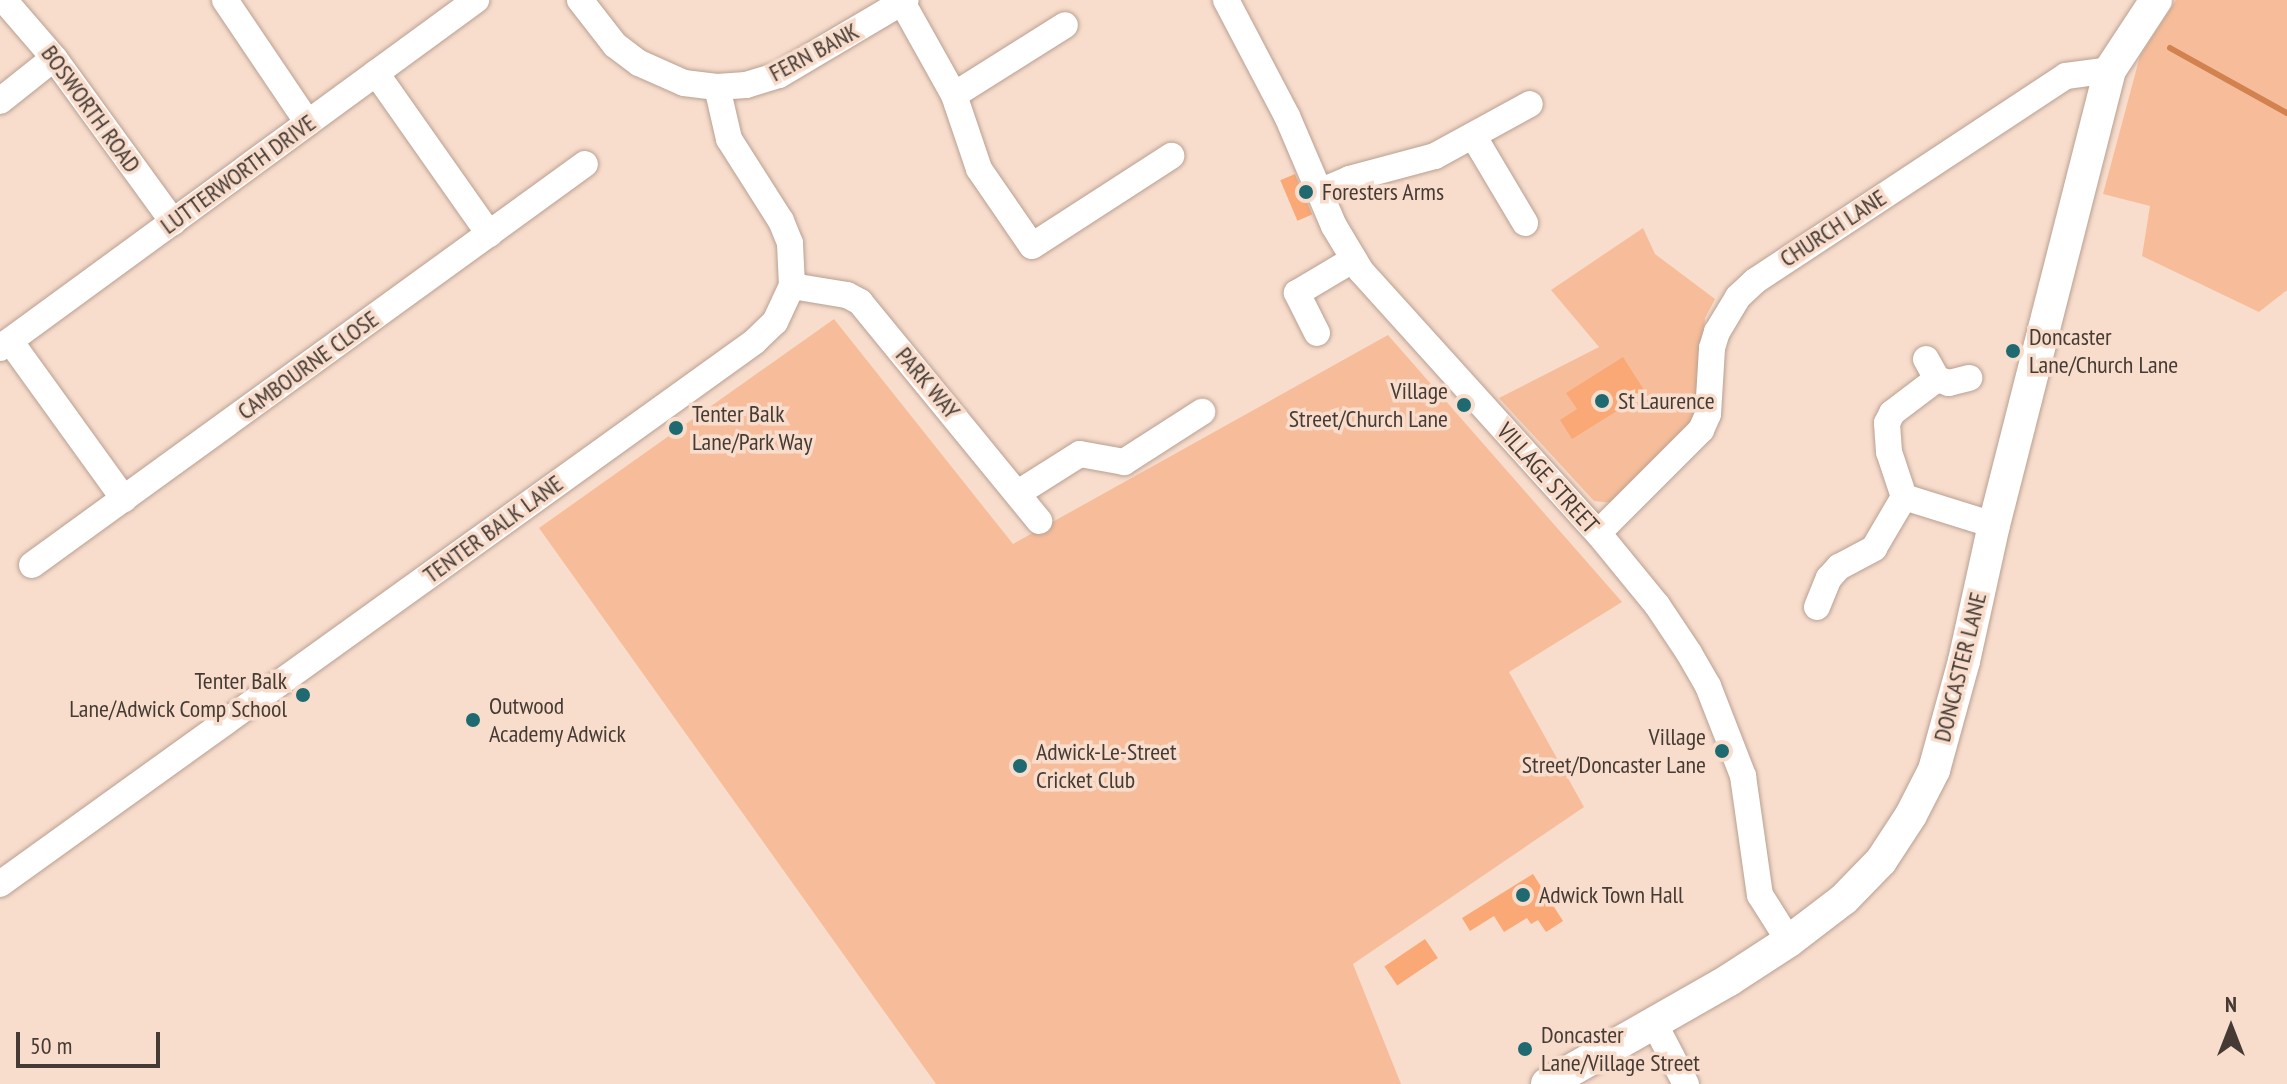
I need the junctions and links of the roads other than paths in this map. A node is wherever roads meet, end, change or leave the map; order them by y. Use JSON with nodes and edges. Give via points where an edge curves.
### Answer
{"nodes":[{"id":1,"x":4,"y":0,"type":"edge"},
{"id":2,"x":225,"y":0,"type":"edge"},
{"id":3,"x":476,"y":0,"type":"edge"},
{"id":4,"x":580,"y":0,"type":"edge"},
{"id":5,"x":1226,"y":0,"type":"edge"},
{"id":6,"x":2156,"y":0,"type":"edge"},
{"id":7,"x":904,"y":1,"type":"edge"},
{"id":8,"x":1065,"y":25,"type":"dead end"},
{"id":9,"x":54,"y":58,"type":"junction"},
{"id":10,"x":2110,"y":70,"type":"junction"},
{"id":11,"x":376,"y":73,"type":"junction"},
{"id":12,"x":717,"y":87,"type":"junction"},
{"id":13,"x":954,"y":95,"type":"junction"},
{"id":14,"x":0,"y":101,"type":"edge"},
{"id":15,"x":1530,"y":104,"type":"dead end"},
{"id":16,"x":308,"y":123,"type":"junction"},
{"id":17,"x":1474,"y":137,"type":"junction"},
{"id":18,"x":1171,"y":156,"type":"dead end"},
{"id":19,"x":585,"y":164,"type":"dead end"},
{"id":20,"x":1319,"y":192,"type":"junction"},
{"id":21,"x":173,"y":222,"type":"junction"},
{"id":22,"x":1525,"y":223,"type":"dead end"},
{"id":23,"x":489,"y":234,"type":"junction"},
{"id":24,"x":1354,"y":259,"type":"junction"},
{"id":25,"x":792,"y":286,"type":"junction"},
{"id":26,"x":1317,"y":333,"type":"dead end"},
{"id":27,"x":5,"y":344,"type":"edge"},
{"id":28,"x":1969,"y":378,"type":"dead end"},
{"id":29,"x":1202,"y":412,"type":"dead end"},
{"id":30,"x":1018,"y":493,"type":"junction"},
{"id":31,"x":1904,"y":497,"type":"junction"},
{"id":32,"x":124,"y":499,"type":"junction"},
{"id":33,"x":1039,"y":521,"type":"dead end"},
{"id":34,"x":1994,"y":525,"type":"junction"},
{"id":35,"x":1598,"y":533,"type":"junction"},
{"id":36,"x":32,"y":565,"type":"dead end"},
{"id":37,"x":1817,"y":607,"type":"dead end"},
{"id":38,"x":0,"y":884,"type":"edge"},
{"id":39,"x":1789,"y":941,"type":"junction"},
{"id":40,"x":1653,"y":1021,"type":"junction"},
{"id":41,"x":1547,"y":1084,"type":"edge"},
{"id":42,"x":1686,"y":1084,"type":"edge"}],
"edges":[{"from":1,"to":9,"type":"street","name":"BOSWORTH ROAD"},
{"from":2,"to":16,"type":"street"},
{"from":3,"to":11,"type":"street","name":"LUTTERWORTH DRIVE"},
{"from":4,"to":12,"type":"street","name":"FERN BANK","via":[[615,45],[639,63],[684,83]]},
{"from":5,"to":20,"type":"street","name":"VILLAGE STREET","via":[[1287,116]]},
{"from":6,"to":10,"type":"main road"},
{"from":7,"to":12,"type":"street","name":"FERN BANK","via":[[779,75]]},
{"from":7,"to":13,"type":"street"},
{"from":8,"to":13,"type":"street"},
{"from":9,"to":14,"type":"street"},
{"from":9,"to":21,"type":"street","name":"BOSWORTH ROAD"},
{"from":10,"to":34,"type":"main road","name":"DONCASTER LANE"},
{"from":10,"to":35,"type":"street","name":"CHURCH LANE","via":[[2066,76],[1755,281],[1738,297],[1717,332],[1708,414],[1701,430]]},
{"from":11,"to":16,"type":"street","name":"LUTTERWORTH DRIVE"},
{"from":11,"to":23,"type":"street"},
{"from":12,"to":25,"type":"street","name":"TENTER BALK LANE","via":[[729,139],[790,243]]},
{"from":13,"to":18,"type":"street","via":[[979,169],[1032,246]]},
{"from":15,"to":17,"type":"street"},
{"from":16,"to":21,"type":"street","name":"LUTTERWORTH DRIVE"},
{"from":17,"to":20,"type":"street","via":[[1417,163]]},
{"from":17,"to":22,"type":"street"},
{"from":19,"to":23,"type":"street","name":"CAMBOURNE CLOSE"},
{"from":20,"to":24,"type":"street","name":"VILLAGE STREET"},
{"from":21,"to":27,"type":"street","name":"LUTTERWORTH DRIVE"},
{"from":23,"to":32,"type":"street","name":"CAMBOURNE CLOSE"},
{"from":24,"to":26,"type":"street","via":[[1297,293]]},
{"from":24,"to":35,"type":"street","name":"VILLAGE STREET"},
{"from":25,"to":30,"type":"street","name":"PARK WAY","via":[[860,302]]},
{"from":25,"to":38,"type":"street","name":"TENTER BALK LANE","via":[[775,322],[754,342]]},
{"from":27,"to":32,"type":"street"},
{"from":28,"to":31,"type":"street","via":[[1949,383],[1932,369],[1892,413],[1887,423],[1889,452]]},
{"from":29,"to":30,"type":"street","via":[[1124,462],[1080,454]]},
{"from":30,"to":33,"type":"street","name":"PARK WAY"},
{"from":31,"to":34,"type":"street"},
{"from":31,"to":37,"type":"street","via":[[1874,548],[1829,578]]},
{"from":32,"to":36,"type":"street","name":"CAMBOURNE CLOSE"},
{"from":34,"to":39,"type":"main road","name":"DONCASTER LANE","via":[[1934,770],[1881,861],[1844,899]]},
{"from":35,"to":39,"type":"street","name":"VILLAGE STREET","via":[[1657,605],[1708,686],[1743,776],[1760,895]]},
{"from":39,"to":40,"type":"main road","name":"DONCASTER LANE"},
{"from":40,"to":41,"type":"main road","name":"DONCASTER LANE"},
{"from":40,"to":42,"type":"street"}]}
